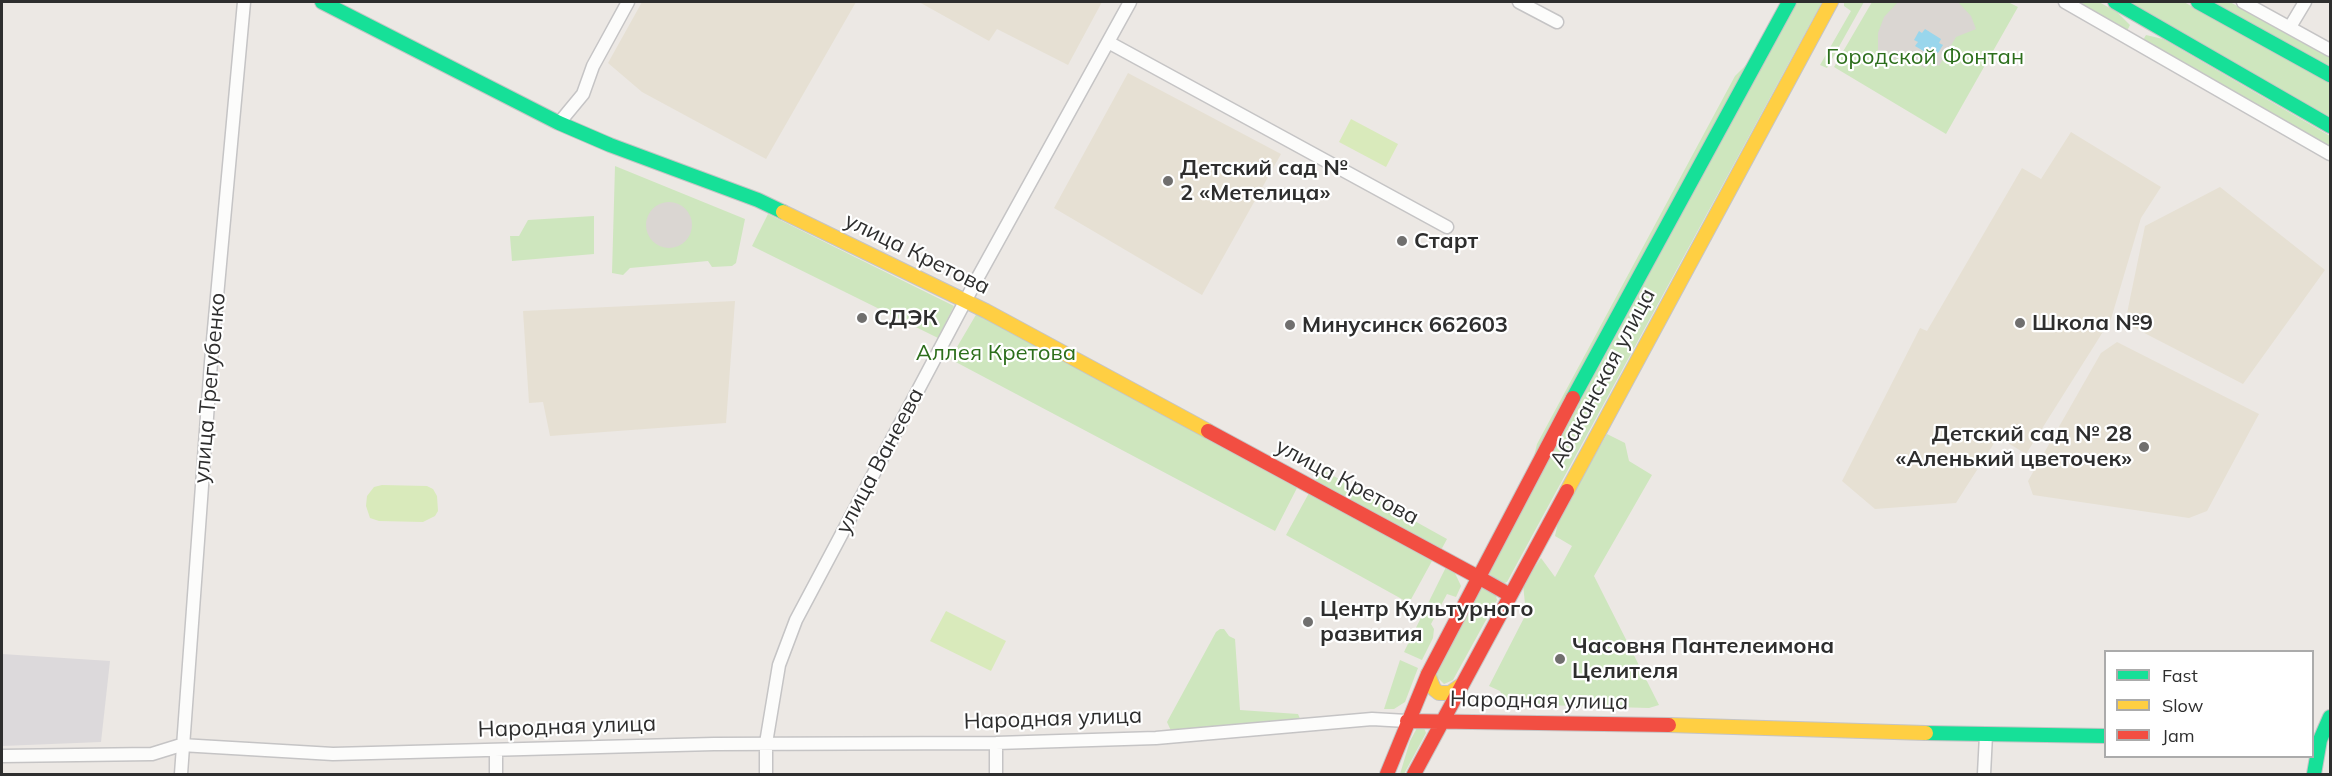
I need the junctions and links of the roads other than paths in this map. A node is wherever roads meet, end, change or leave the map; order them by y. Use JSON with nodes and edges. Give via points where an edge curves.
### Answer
{"nodes":[{"id":1,"x":244,"y":2,"type":"edge"},
{"id":2,"x":322,"y":2,"type":"edge"},
{"id":3,"x":628,"y":2,"type":"edge"},
{"id":4,"x":1130,"y":2,"type":"edge"},
{"id":5,"x":1519,"y":2,"type":"edge"},
{"id":6,"x":1788,"y":2,"type":"edge"},
{"id":7,"x":1831,"y":2,"type":"edge"},
{"id":8,"x":2065,"y":2,"type":"edge"},
{"id":9,"x":2115,"y":2,"type":"edge"},
{"id":10,"x":2198,"y":2,"type":"edge"},
{"id":11,"x":2243,"y":2,"type":"edge"},
{"id":12,"x":2304,"y":2,"type":"edge"},
{"id":13,"x":1557,"y":22,"type":"dead end"},
{"id":14,"x":2290,"y":27,"type":"junction"},
{"id":15,"x":1108,"y":42,"type":"junction"},
{"id":16,"x":2331,"y":50,"type":"edge"},
{"id":17,"x":2331,"y":75,"type":"edge"},
{"id":18,"x":559,"y":123,"type":"junction"},
{"id":19,"x":2331,"y":126,"type":"edge"},
{"id":20,"x":2331,"y":154,"type":"edge"},
{"id":21,"x":1447,"y":227,"type":"dead end"},
{"id":22,"x":965,"y":303,"type":"junction"},
{"id":23,"x":1478,"y":577,"type":"junction"},
{"id":24,"x":1510,"y":595,"type":"junction"},
{"id":25,"x":1428,"y":674,"type":"junction"},
{"id":26,"x":1460,"y":686,"type":"junction"},
{"id":27,"x":2331,"y":717,"type":"edge"},
{"id":28,"x":1443,"y":720,"type":"junction"},
{"id":29,"x":1407,"y":721,"type":"junction"},
{"id":30,"x":1986,"y":735,"type":"junction"},
{"id":31,"x":2104,"y":736,"type":"edge"},
{"id":32,"x":2321,"y":740,"type":"edge"},
{"id":33,"x":766,"y":743,"type":"junction"},
{"id":34,"x":996,"y":743,"type":"junction"},
{"id":35,"x":182,"y":745,"type":"junction"},
{"id":36,"x":496,"y":750,"type":"junction"},
{"id":37,"x":2,"y":756,"type":"edge"},
{"id":38,"x":181,"y":774,"type":"edge"},
{"id":39,"x":496,"y":774,"type":"edge"},
{"id":40,"x":766,"y":774,"type":"edge"},
{"id":41,"x":996,"y":774,"type":"edge"},
{"id":42,"x":1387,"y":774,"type":"edge"},
{"id":43,"x":1414,"y":774,"type":"edge"},
{"id":44,"x":1984,"y":774,"type":"edge"},
{"id":45,"x":2314,"y":774,"type":"edge"}],
"edges":[{"from":1,"to":35,"type":"street","name":"улица Трегубенко"},
{"from":2,"to":18,"type":"main road","name":"улица Кретова"},
{"from":3,"to":18,"type":"street","via":[[593,66],[583,94]]},
{"from":4,"to":15,"type":"street","name":"улица Ванеева"},
{"from":5,"to":13,"type":"street"},
{"from":6,"to":23,"type":"main road","name":"Абаканская улица"},
{"from":7,"to":24,"type":"main road","name":"Абаканская улица"},
{"from":8,"to":20,"type":"street"},
{"from":9,"to":19,"type":"main road"},
{"from":10,"to":17,"type":"main road"},
{"from":11,"to":14,"type":"street"},
{"from":12,"to":14,"type":"street"},
{"from":14,"to":16,"type":"street"},
{"from":15,"to":21,"type":"street"},
{"from":15,"to":22,"type":"street","name":"улица Ванеева"},
{"from":18,"to":22,"type":"main road","name":"улица Кретова","via":[[758,200]]},
{"from":22,"to":23,"type":"main road","name":"улица Кретова","via":[[986,310]]},
{"from":22,"to":33,"type":"street","name":"улица Ванеева","via":[[796,620],[778,665]]},
{"from":23,"to":24,"type":"main road","name":"улица Кретова"},
{"from":23,"to":25,"type":"main road","name":"Абаканская улица"},
{"from":24,"to":26,"type":"main road","name":"Абаканская улица"},
{"from":25,"to":26,"type":"main road","via":[[1439,693],[1450,693]]},
{"from":25,"to":29,"type":"main road","name":"Абаканская улица"},
{"from":26,"to":28,"type":"main road","name":"Абаканская улица"},
{"from":27,"to":32,"type":"main road"},
{"from":28,"to":29,"type":"main road","name":"Народная улица"},
{"from":28,"to":30,"type":"main road","name":"Народная улица"},
{"from":28,"to":43,"type":"main road","name":"Абаканская улица"},
{"from":29,"to":34,"type":"street","name":"Народная улица","via":[[1372,719],[1156,738]]},
{"from":29,"to":42,"type":"main road","name":"Абаканская улица"},
{"from":30,"to":31,"type":"main road","name":"Народная улица"},
{"from":30,"to":44,"type":"street"},
{"from":32,"to":45,"type":"main road"},
{"from":33,"to":34,"type":"street","name":"Народная улица"},
{"from":33,"to":36,"type":"street","name":"Народная улица"},
{"from":33,"to":40,"type":"street","name":"улица Ванеева"},
{"from":34,"to":41,"type":"street"},
{"from":35,"to":36,"type":"street","name":"Народная улица","via":[[333,754]]},
{"from":35,"to":37,"type":"street","name":"Народная улица","via":[[152,754]]},
{"from":35,"to":38,"type":"street","name":"улица Трегубенко"},
{"from":36,"to":39,"type":"street"}]}
